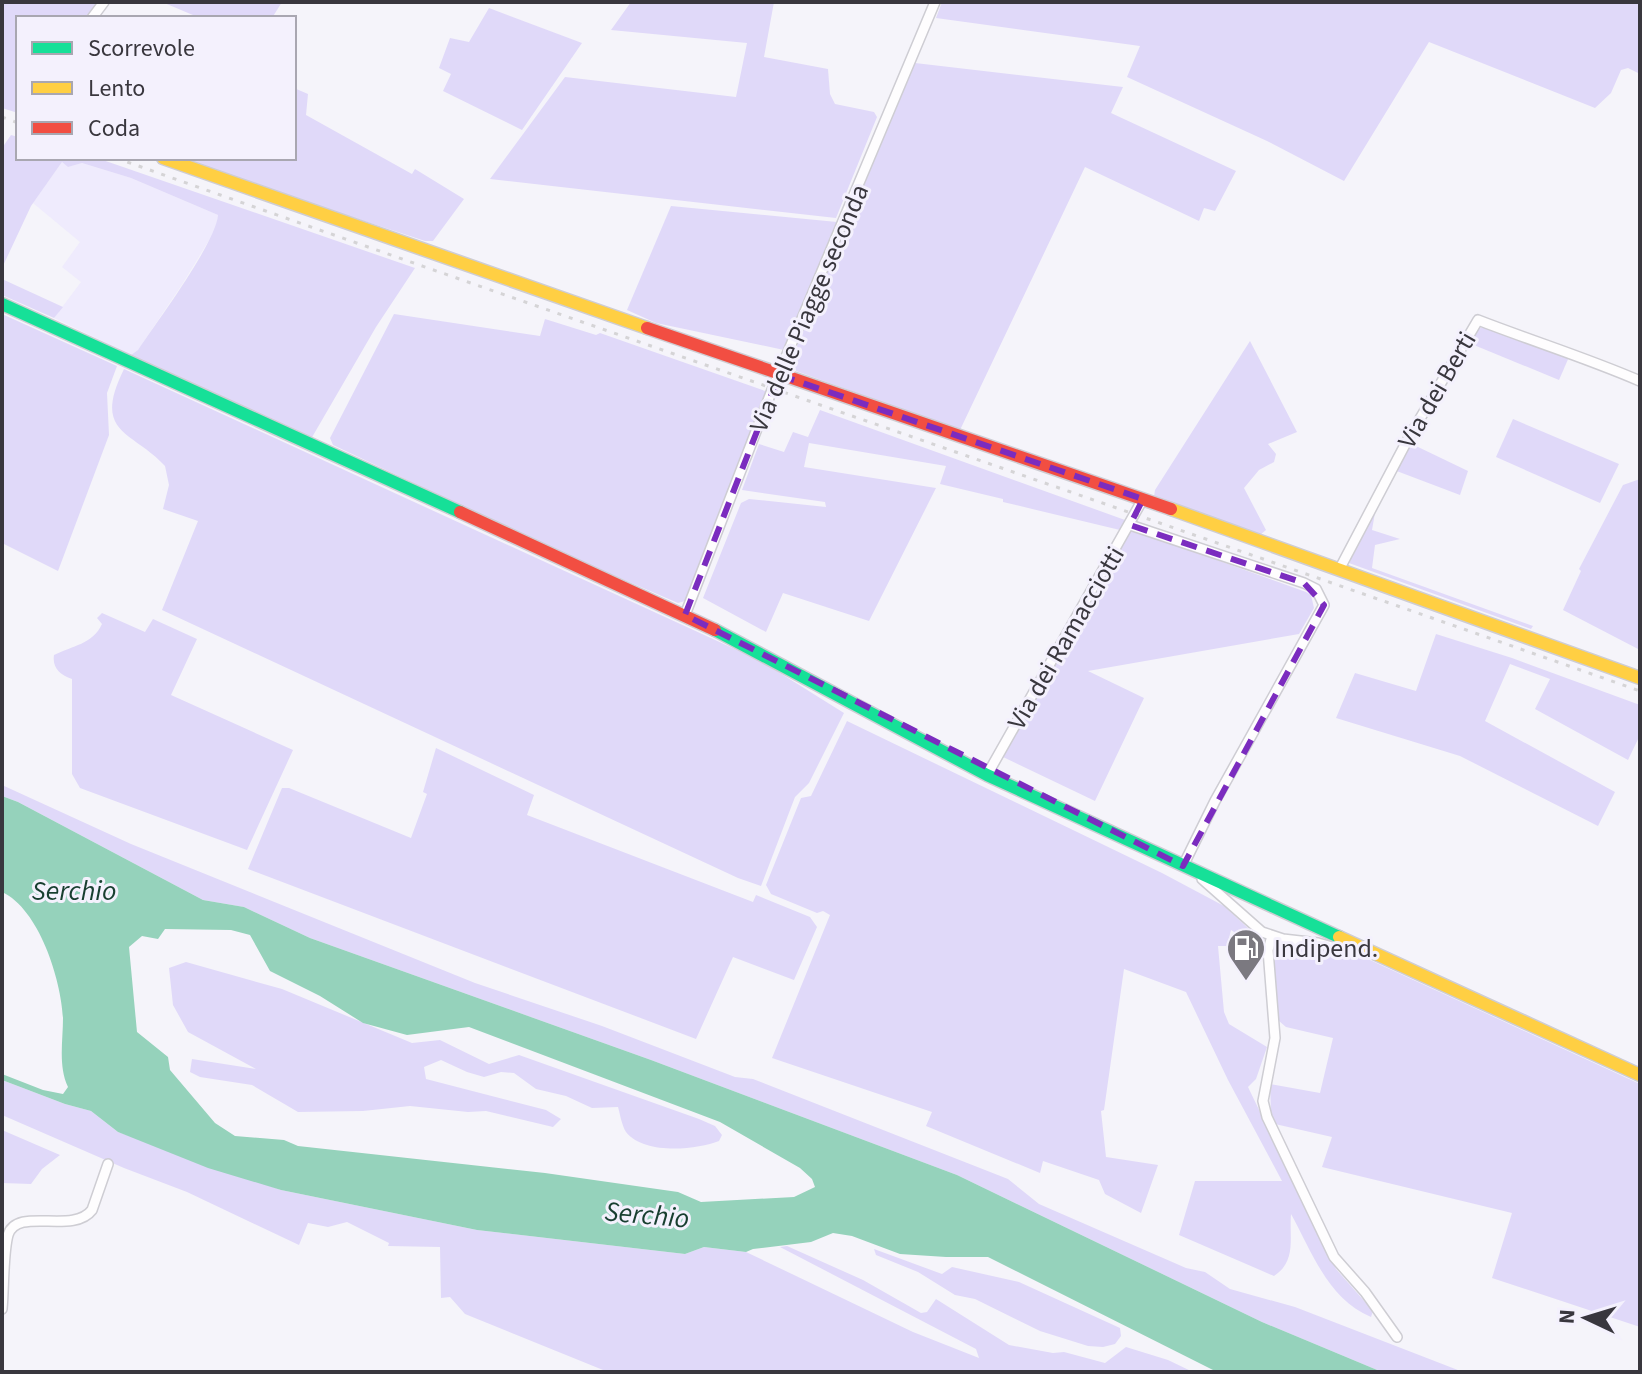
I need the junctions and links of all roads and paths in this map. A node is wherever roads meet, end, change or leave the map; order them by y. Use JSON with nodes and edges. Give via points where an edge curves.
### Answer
{"nodes":[{"id":1,"x":935,"y":2,"type":"edge"},
{"id":2,"x":169,"y":160,"type":"edge"},
{"id":3,"x":2,"y":304,"type":"edge"},
{"id":4,"x":779,"y":375,"type":"junction"},
{"id":5,"x":1640,"y":381,"type":"edge"},
{"id":6,"x":1143,"y":499,"type":"junction"},
{"id":7,"x":1130,"y":525,"type":"junction"},
{"id":8,"x":1339,"y":570,"type":"junction"},
{"id":9,"x":685,"y":615,"type":"junction"},
{"id":10,"x":1640,"y":678,"type":"edge"},
{"id":11,"x":987,"y":775,"type":"junction"},
{"id":12,"x":1188,"y":869,"type":"junction"},
{"id":13,"x":1272,"y":936,"type":"junction"},
{"id":14,"x":1362,"y":946,"type":"junction"},
{"id":15,"x":1640,"y":1075,"type":"edge"},
{"id":16,"x":108,"y":1164,"type":"dead end"},
{"id":17,"x":2,"y":1309,"type":"edge"},
{"id":18,"x":1397,"y":1337,"type":"dead end"}],
"edges":[{"from":1,"to":4,"type":"street","name":"Via delle Piagge seconda"},
{"from":2,"to":4,"type":"main road"},
{"from":3,"to":9,"type":"main road"},
{"from":4,"to":6,"type":"main road"},
{"from":4,"to":9,"type":"street","name":"Via delle Piagge seconda"},
{"from":5,"to":8,"type":"street","name":"Via dei Berti","via":[[1478,320],[1375,497]]},
{"from":6,"to":7,"type":"street","name":"Via dei Ramacciotti"},
{"from":6,"to":8,"type":"main road"},
{"from":7,"to":11,"type":"street","name":"Via dei Ramacciotti"},
{"from":7,"to":12,"type":"street","via":[[1304,583],[1316,589],[1324,605],[1215,801]]},
{"from":8,"to":10,"type":"main road"},
{"from":9,"to":11,"type":"main road"},
{"from":11,"to":12,"type":"main road"},
{"from":12,"to":13,"type":"street"},
{"from":12,"to":14,"type":"main road"},
{"from":13,"to":14,"type":"street","via":[[1346,951]]},
{"from":13,"to":18,"type":"street","via":[[1268,950],[1275,1038],[1263,1101],[1267,1117],[1334,1257]]},
{"from":14,"to":15,"type":"main road"},
{"from":16,"to":17,"type":"street","via":[[87,1216],[71,1222],[25,1221],[9,1233]]}]}
